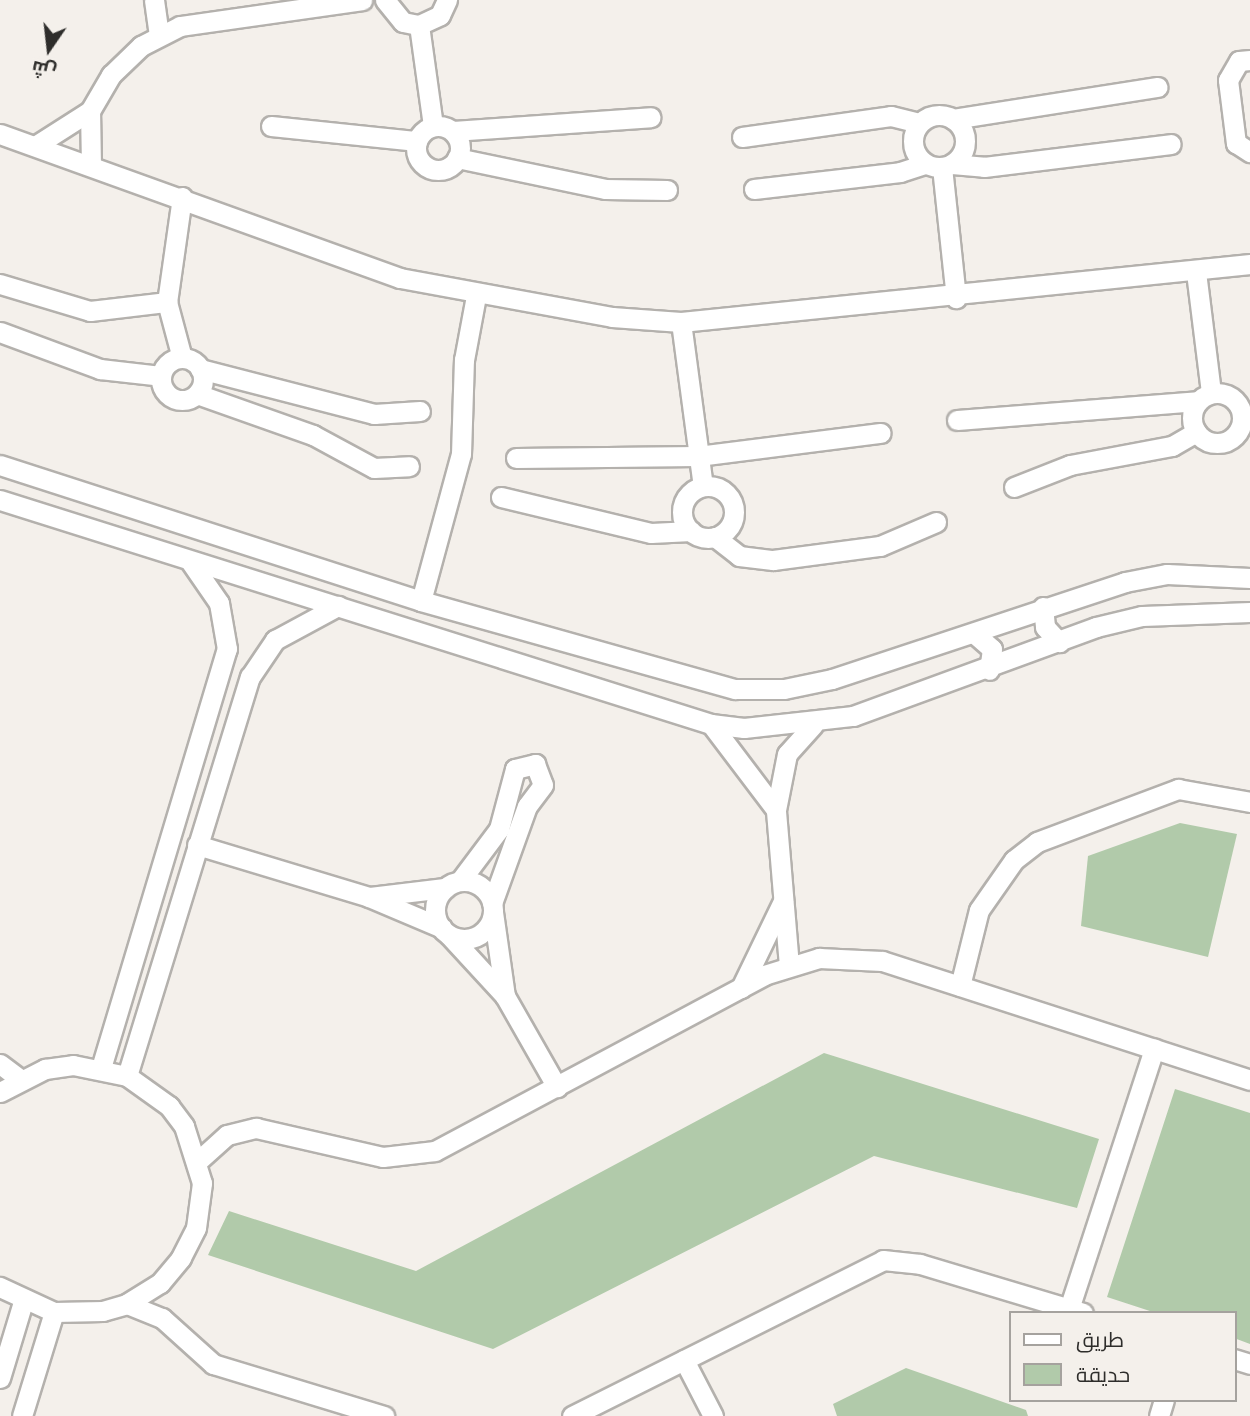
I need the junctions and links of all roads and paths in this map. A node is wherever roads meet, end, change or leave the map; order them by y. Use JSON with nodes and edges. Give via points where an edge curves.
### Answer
{"nodes":[{"id":1,"x":154,"y":0,"type":"edge"},
{"id":2,"x":362,"y":0,"type":"edge"},
{"id":3,"x":385,"y":0,"type":"edge"},
{"id":4,"x":447,"y":0,"type":"edge"},
{"id":5,"x":419,"y":25,"type":"junction"},
{"id":6,"x":159,"y":35,"type":"junction"},
{"id":7,"x":1250,"y":60,"type":"edge"},
{"id":8,"x":1158,"y":88,"type":"dead end"},
{"id":9,"x":90,"y":111,"type":"junction"},
{"id":10,"x":650,"y":117,"type":"dead end"},
{"id":11,"x":953,"y":119,"type":"junction"},
{"id":12,"x":919,"y":123,"type":"junction"},
{"id":13,"x":271,"y":126,"type":"dead end"},
{"id":14,"x":433,"y":126,"type":"junction"},
{"id":15,"x":453,"y":131,"type":"junction"},
{"id":16,"x":0,"y":134,"type":"edge"},
{"id":17,"x":742,"y":138,"type":"dead end"},
{"id":18,"x":417,"y":141,"type":"junction"},
{"id":19,"x":1171,"y":144,"type":"dead end"},
{"id":20,"x":35,"y":146,"type":"junction"},
{"id":21,"x":1250,"y":152,"type":"edge"},
{"id":22,"x":457,"y":158,"type":"junction"},
{"id":23,"x":940,"y":165,"type":"junction"},
{"id":24,"x":91,"y":166,"type":"junction"},
{"id":25,"x":754,"y":189,"type":"dead end"},
{"id":26,"x":667,"y":190,"type":"dead end"},
{"id":27,"x":181,"y":197,"type":"junction"},
{"id":28,"x":1250,"y":264,"type":"edge"},
{"id":29,"x":1196,"y":272,"type":"junction"},
{"id":30,"x":0,"y":284,"type":"edge"},
{"id":31,"x":476,"y":296,"type":"junction"},
{"id":32,"x":956,"y":298,"type":"junction"},
{"id":33,"x":167,"y":302,"type":"junction"},
{"id":34,"x":681,"y":322,"type":"junction"},
{"id":35,"x":0,"y":332,"type":"edge"},
{"id":36,"x":182,"y":358,"type":"junction"},
{"id":37,"x":200,"y":369,"type":"junction"},
{"id":38,"x":161,"y":376,"type":"junction"},
{"id":39,"x":1250,"y":389,"type":"edge"},
{"id":40,"x":197,"y":394,"type":"junction"},
{"id":41,"x":1212,"y":396,"type":"junction"},
{"id":42,"x":420,"y":411,"type":"dead end"},
{"id":43,"x":957,"y":420,"type":"dead end"},
{"id":44,"x":1196,"y":432,"type":"junction"},
{"id":45,"x":881,"y":433,"type":"dead end"},
{"id":46,"x":1241,"y":440,"type":"edge"},
{"id":47,"x":698,"y":456,"type":"junction"},
{"id":48,"x":516,"y":458,"type":"dead end"},
{"id":49,"x":0,"y":466,"type":"edge"},
{"id":50,"x":409,"y":466,"type":"dead end"},
{"id":51,"x":703,"y":486,"type":"junction"},
{"id":52,"x":1014,"y":487,"type":"dead end"},
{"id":53,"x":501,"y":497,"type":"dead end"},
{"id":54,"x":0,"y":500,"type":"edge"},
{"id":55,"x":936,"y":522,"type":"dead end"},
{"id":56,"x":691,"y":531,"type":"junction"},
{"id":57,"x":715,"y":537,"type":"junction"},
{"id":58,"x":190,"y":561,"type":"junction"},
{"id":59,"x":1250,"y":578,"type":"edge"},
{"id":60,"x":421,"y":601,"type":"junction"},
{"id":61,"x":338,"y":606,"type":"junction"},
{"id":62,"x":1043,"y":607,"type":"junction"},
{"id":63,"x":1250,"y":612,"type":"edge"},
{"id":64,"x":976,"y":635,"type":"junction"},
{"id":65,"x":1059,"y":642,"type":"junction"},
{"id":66,"x":989,"y":670,"type":"junction"},
{"id":67,"x":710,"y":724,"type":"junction"},
{"id":68,"x":813,"y":725,"type":"junction"},
{"id":69,"x":1250,"y":802,"type":"edge"},
{"id":70,"x":776,"y":810,"type":"junction"},
{"id":71,"x":197,"y":845,"type":"junction"},
{"id":72,"x":453,"y":885,"type":"junction"},
{"id":73,"x":369,"y":897,"type":"junction"},
{"id":74,"x":783,"y":900,"type":"junction"},
{"id":75,"x":493,"y":907,"type":"junction"},
{"id":76,"x":445,"y":931,"type":"junction"},
{"id":77,"x":789,"y":966,"type":"junction"},
{"id":78,"x":960,"y":986,"type":"junction"},
{"id":79,"x":741,"y":988,"type":"junction"},
{"id":80,"x":505,"y":996,"type":"junction"},
{"id":81,"x":1154,"y":1049,"type":"junction"},
{"id":82,"x":0,"y":1064,"type":"edge"},
{"id":83,"x":101,"y":1068,"type":"junction"},
{"id":84,"x":127,"y":1076,"type":"junction"},
{"id":85,"x":20,"y":1079,"type":"junction"},
{"id":86,"x":1250,"y":1080,"type":"edge"},
{"id":87,"x":557,"y":1087,"type":"junction"},
{"id":88,"x":0,"y":1090,"type":"edge"},
{"id":89,"x":184,"y":1126,"type":"junction"},
{"id":90,"x":227,"y":1135,"type":"junction"},
{"id":91,"x":198,"y":1161,"type":"junction"},
{"id":92,"x":160,"y":1283,"type":"junction"},
{"id":93,"x":0,"y":1287,"type":"edge"},
{"id":94,"x":23,"y":1302,"type":"junction"},
{"id":95,"x":127,"y":1304,"type":"junction"},
{"id":96,"x":1076,"y":1311,"type":"edge"},
{"id":97,"x":54,"y":1312,"type":"junction"},
{"id":98,"x":162,"y":1318,"type":"junction"},
{"id":99,"x":684,"y":1360,"type":"junction"},
{"id":100,"x":0,"y":1378,"type":"edge"},
{"id":101,"x":332,"y":1408,"type":"edge"},
{"id":102,"x":22,"y":1416,"type":"edge"},
{"id":103,"x":384,"y":1416,"type":"edge"},
{"id":104,"x":572,"y":1416,"type":"edge"},
{"id":105,"x":713,"y":1416,"type":"edge"}],
"edges":[{"from":1,"to":6,"type":"street"},
{"from":2,"to":6,"type":"street","via":[[180,26]]},
{"from":3,"to":5,"type":"street","via":[[403,22]]},
{"from":4,"to":5,"type":"street","via":[[440,15]]},
{"from":5,"to":14,"type":"street"},
{"from":6,"to":9,"type":"street","via":[[125,59]]},
{"from":7,"to":21,"type":"street","via":[[1239,61],[1228,80],[1236,143]]},
{"from":8,"to":11,"type":"street"},
{"from":9,"to":20,"type":"street"},
{"from":9,"to":24,"type":"street"},
{"from":10,"to":15,"type":"street"},
{"from":11,"to":12,"type":"street","via":[[935,115]]},
{"from":11,"to":23,"type":"street","via":[[965,142]]},
{"from":12,"to":17,"type":"street","via":[[891,116]]},
{"from":12,"to":23,"type":"street","via":[[912,140]]},
{"from":13,"to":18,"type":"street"},
{"from":14,"to":15,"type":"street"},
{"from":14,"to":18,"type":"street"},
{"from":15,"to":22,"type":"street"},
{"from":16,"to":20,"type":"street"},
{"from":18,"to":22,"type":"street","via":[[419,159],[434,169]]},
{"from":19,"to":23,"type":"street","via":[[984,167]]},
{"from":20,"to":24,"type":"street"},
{"from":22,"to":26,"type":"street","via":[[605,190]]},
{"from":23,"to":25,"type":"street"},
{"from":23,"to":32,"type":"street"},
{"from":24,"to":27,"type":"street"},
{"from":27,"to":31,"type":"street","via":[[325,255]]},
{"from":27,"to":33,"type":"street"},
{"from":28,"to":29,"type":"street"},
{"from":29,"to":32,"type":"street"},
{"from":29,"to":41,"type":"street"},
{"from":30,"to":33,"type":"street","via":[[90,311]]},
{"from":31,"to":34,"type":"street"},
{"from":31,"to":60,"type":"street","via":[[464,360],[461,454]]},
{"from":32,"to":34,"type":"street"},
{"from":33,"to":36,"type":"street"},
{"from":34,"to":47,"type":"street"},
{"from":35,"to":38,"type":"street","via":[[100,369]]},
{"from":36,"to":37,"type":"street"},
{"from":36,"to":38,"type":"street"},
{"from":37,"to":40,"type":"street"},
{"from":37,"to":42,"type":"street","via":[[374,414]]},
{"from":38,"to":40,"type":"street","via":[[173,398]]},
{"from":39,"to":41,"type":"street"},
{"from":40,"to":50,"type":"street","via":[[313,435],[374,468]]},
{"from":41,"to":43,"type":"street"},
{"from":41,"to":44,"type":"street","via":[[1192,417]]},
{"from":41,"to":46,"type":"street","via":[[1242,415]]},
{"from":44,"to":46,"type":"street","via":[[1217,443]]},
{"from":44,"to":52,"type":"street","via":[[1172,446],[1070,465]]},
{"from":45,"to":47,"type":"street"},
{"from":47,"to":48,"type":"street"},
{"from":47,"to":51,"type":"street"},
{"from":49,"to":60,"type":"street"},
{"from":51,"to":56,"type":"street","via":[[689,495],[682,509]]},
{"from":51,"to":57,"type":"street","via":[[722,490],[734,506],[731,525]]},
{"from":53,"to":56,"type":"street","via":[[651,533]]},
{"from":54,"to":58,"type":"street"},
{"from":55,"to":57,"type":"street","via":[[880,546],[773,560],[739,556]]},
{"from":56,"to":57,"type":"street"},
{"from":58,"to":61,"type":"street"},
{"from":58,"to":83,"type":"street","via":[[219,603],[227,649]]},
{"from":59,"to":62,"type":"street","via":[[1167,574]]},
{"from":60,"to":64,"type":"street","via":[[735,689],[808,685]]},
{"from":61,"to":67,"type":"street"},
{"from":61,"to":71,"type":"street","via":[[293,626],[261,657]]},
{"from":62,"to":64,"type":"street"},
{"from":62,"to":65,"type":"street","via":[[1045,627]]},
{"from":63,"to":65,"type":"street","via":[[1142,616]]},
{"from":64,"to":66,"type":"street","via":[[992,649]]},
{"from":65,"to":66,"type":"street"},
{"from":66,"to":68,"type":"street"},
{"from":67,"to":68,"type":"street"},
{"from":67,"to":70,"type":"street"},
{"from":68,"to":70,"type":"street","via":[[787,754]]},
{"from":69,"to":78,"type":"street","via":[[1178,789],[1037,842],[1014,860],[979,911]]},
{"from":70,"to":74,"type":"street"},
{"from":71,"to":73,"type":"street"},
{"from":71,"to":84,"type":"street"},
{"from":72,"to":73,"type":"street"},
{"from":72,"to":75,"type":"street","via":[[480,886]]},
{"from":72,"to":75,"type":"street","via":[[492,843],[519,802]]},
{"from":72,"to":76,"type":"street","via":[[435,912]]},
{"from":73,"to":76,"type":"street"},
{"from":74,"to":77,"type":"street"},
{"from":74,"to":79,"type":"street"},
{"from":75,"to":76,"type":"street","via":[[477,936]]},
{"from":75,"to":80,"type":"street"},
{"from":76,"to":80,"type":"street"},
{"from":77,"to":78,"type":"street","via":[[851,956]]},
{"from":77,"to":79,"type":"street"},
{"from":78,"to":81,"type":"street"},
{"from":79,"to":87,"type":"street"},
{"from":80,"to":87,"type":"street"},
{"from":81,"to":86,"type":"street"},
{"from":81,"to":96,"type":"street"},
{"from":82,"to":85,"type":"street"},
{"from":83,"to":84,"type":"street"},
{"from":83,"to":85,"type":"street","via":[[46,1069]]},
{"from":84,"to":89,"type":"street","via":[[159,1097]]},
{"from":85,"to":88,"type":"street"},
{"from":87,"to":90,"type":"street","via":[[458,1140],[409,1156],[383,1157],[256,1128]]},
{"from":89,"to":90,"type":"street"},
{"from":89,"to":91,"type":"street"},
{"from":90,"to":91,"type":"street"},
{"from":91,"to":92,"type":"street","via":[[196,1228]]},
{"from":92,"to":95,"type":"street"},
{"from":92,"to":98,"type":"street"},
{"from":93,"to":94,"type":"street"},
{"from":94,"to":97,"type":"street"},
{"from":94,"to":100,"type":"street"},
{"from":95,"to":97,"type":"street","via":[[91,1313]]},
{"from":95,"to":98,"type":"street"},
{"from":96,"to":99,"type":"street","via":[[920,1264],[883,1260]]},
{"from":97,"to":102,"type":"street"},
{"from":98,"to":101,"type":"street","via":[[213,1364]]},
{"from":99,"to":104,"type":"street"},
{"from":99,"to":105,"type":"street"},
{"from":101,"to":103,"type":"street"}]}
